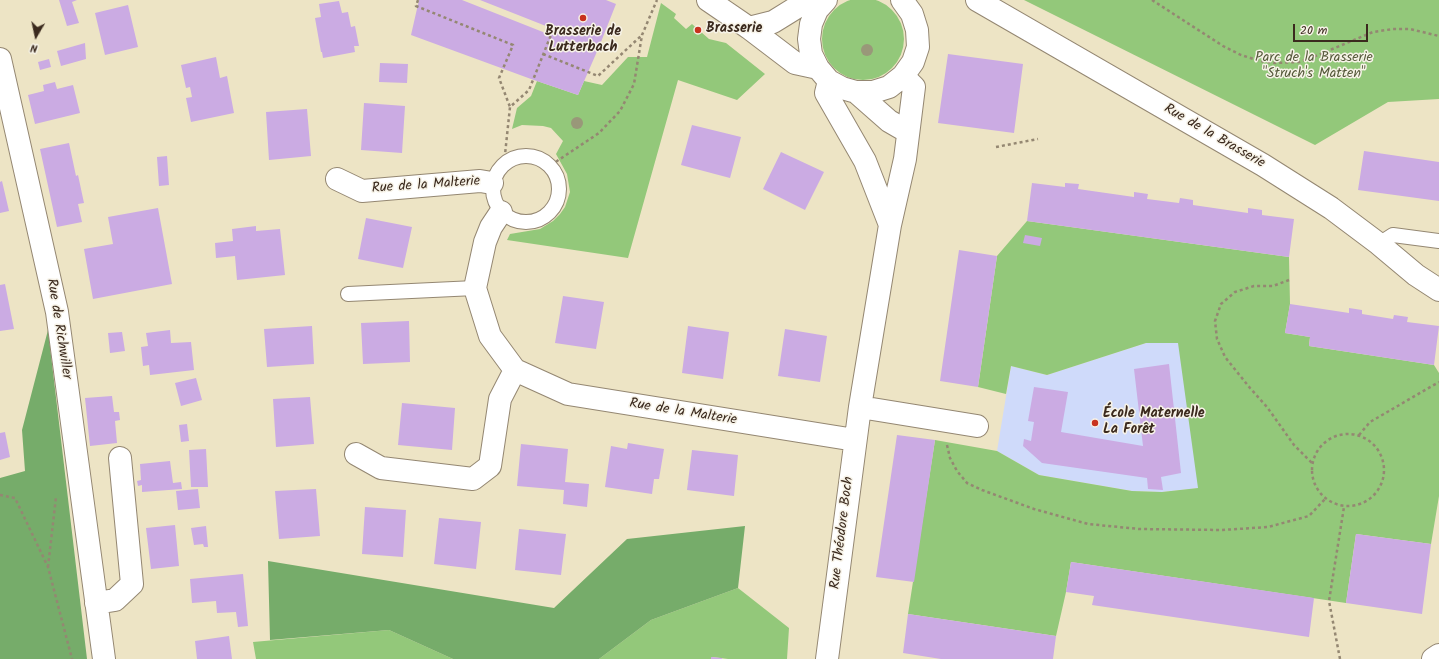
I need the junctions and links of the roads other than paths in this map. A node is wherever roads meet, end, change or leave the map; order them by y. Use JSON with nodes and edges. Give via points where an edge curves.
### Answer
{"nodes":[{"id":1,"x":708,"y":0,"type":"edge"},
{"id":2,"x":816,"y":0,"type":"edge"},
{"id":3,"x":826,"y":0,"type":"edge"},
{"id":4,"x":903,"y":0,"type":"edge"},
{"id":5,"x":977,"y":0,"type":"edge"},
{"id":6,"x":749,"y":28,"type":"junction"},
{"id":7,"x":0,"y":59,"type":"edge"},
{"id":8,"x":824,"y":74,"type":"junction"},
{"id":9,"x":903,"y":76,"type":"junction"},
{"id":10,"x":856,"y":92,"type":"junction"},
{"id":11,"x":908,"y":132,"type":"junction"},
{"id":12,"x":337,"y":179,"type":"dead end"},
{"id":13,"x":492,"y":183,"type":"junction"},
{"id":14,"x":501,"y":212,"type":"junction"},
{"id":15,"x":890,"y":225,"type":"junction"},
{"id":16,"x":1439,"y":242,"type":"edge"},
{"id":17,"x":1379,"y":244,"type":"junction"},
{"id":18,"x":476,"y":288,"type":"junction"},
{"id":19,"x":1439,"y":290,"type":"edge"},
{"id":20,"x":348,"y":294,"type":"dead end"},
{"id":21,"x":515,"y":370,"type":"junction"},
{"id":22,"x":860,"y":407,"type":"junction"},
{"id":23,"x":977,"y":426,"type":"dead end"},
{"id":24,"x":855,"y":440,"type":"junction"},
{"id":25,"x":356,"y":454,"type":"dead end"},
{"id":26,"x":120,"y":458,"type":"dead end"},
{"id":27,"x":96,"y":603,"type":"junction"},
{"id":28,"x":1439,"y":655,"type":"edge"},
{"id":29,"x":104,"y":659,"type":"edge"},
{"id":30,"x":827,"y":659,"type":"edge"},
{"id":31,"x":1433,"y":659,"type":"edge"}],
"edges":[{"from":1,"to":6,"type":"street"},
{"from":2,"to":6,"type":"street","via":[[808,1],[773,22]]},
{"from":3,"to":8,"type":"street","via":[[817,10],[811,24],[809,39],[811,54]]},
{"from":4,"to":9,"type":"street","via":[[912,14],[917,30],[918,47],[913,62]]},
{"from":5,"to":17,"type":"street","name":"Rue de la Brasserie","via":[[1263,165],[1331,208]]},
{"from":6,"to":8,"type":"street","via":[[795,63]]},
{"from":7,"to":27,"type":"street","name":"Rue de Richwiller","via":[[57,312]]},
{"from":8,"to":10,"type":"street","via":[[842,88]]},
{"from":8,"to":15,"type":"street","via":[[826,93],[865,161]]},
{"from":9,"to":10,"type":"street","via":[[889,87],[873,92]]},
{"from":9,"to":11,"type":"street","name":"Rue Théodore Boch","via":[[914,87]]},
{"from":10,"to":11,"type":"street","via":[[889,121]]},
{"from":11,"to":15,"type":"street","name":"Rue Théodore Boch","via":[[905,159]]},
{"from":12,"to":13,"type":"street","name":"Rue de la Malterie","via":[[362,191],[480,181]]},
{"from":13,"to":14,"type":"lane","via":[[493,199]]},
{"from":13,"to":14,"type":"lane","via":[[498,170],[508,159],[523,155],[538,157],[551,165],[558,178],[559,193],[554,208],[543,218],[529,222],[515,221]]},
{"from":14,"to":18,"type":"street","name":"Rue de la Malterie","via":[[485,242]]},
{"from":15,"to":22,"type":"street","name":"Rue Théodore Boch"},
{"from":16,"to":17,"type":"lane","via":[[1394,235]]},
{"from":17,"to":19,"type":"street","name":"Rue de la Brasserie","via":[[1416,275]]},
{"from":18,"to":20,"type":"lane"},
{"from":18,"to":21,"type":"street","name":"Rue de la Malterie","via":[[490,336]]},
{"from":21,"to":24,"type":"street","name":"Rue de la Malterie","via":[[568,394]]},
{"from":21,"to":25,"type":"street","via":[[500,400],[490,466],[473,479],[381,468]]},
{"from":22,"to":23,"type":"street"},
{"from":22,"to":24,"type":"street","name":"Rue Théodore Boch"},
{"from":24,"to":30,"type":"street","name":"Rue Théodore Boch"},
{"from":26,"to":27,"type":"street","via":[[132,584],[115,600]]},
{"from":27,"to":29,"type":"street","name":"Rue de Richwiller"},
{"from":28,"to":31,"type":"street"}]}
